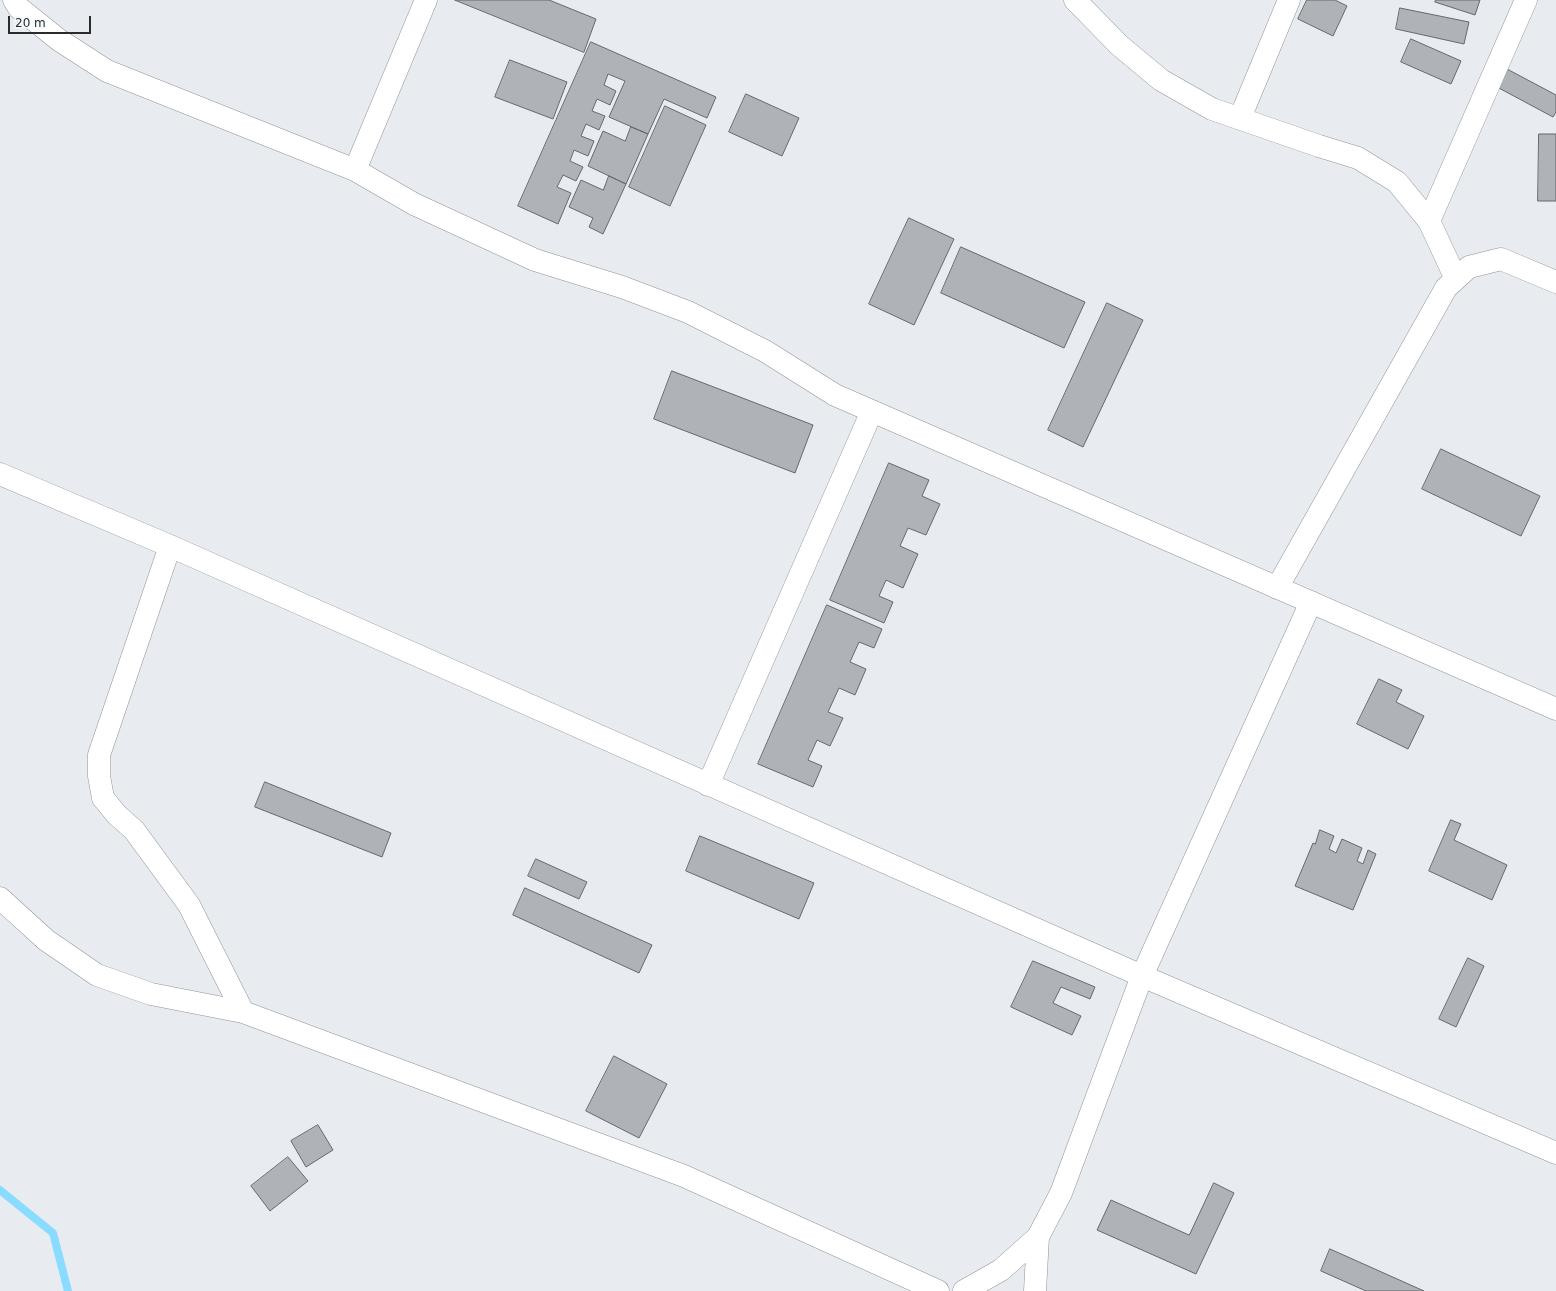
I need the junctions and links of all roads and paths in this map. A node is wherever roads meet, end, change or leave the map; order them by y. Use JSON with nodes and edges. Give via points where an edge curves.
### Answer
{"nodes":[{"id":1,"x":14,"y":0,"type":"edge"},
{"id":2,"x":426,"y":0,"type":"edge"},
{"id":3,"x":1075,"y":0,"type":"edge"},
{"id":4,"x":1289,"y":0,"type":"edge"},
{"id":5,"x":1526,"y":0,"type":"edge"},
{"id":6,"x":1240,"y":118,"type":"junction"},
{"id":7,"x":355,"y":170,"type":"junction"},
{"id":8,"x":1429,"y":221,"type":"junction"},
{"id":9,"x":1456,"y":279,"type":"junction"},
{"id":10,"x":1556,"y":282,"type":"edge"},
{"id":11,"x":872,"y":411,"type":"junction"},
{"id":12,"x":0,"y":474,"type":"edge"},
{"id":13,"x":170,"y":546,"type":"junction"},
{"id":14,"x":1277,"y":588,"type":"junction"},
{"id":15,"x":1311,"y":602,"type":"junction"},
{"id":16,"x":1556,"y":709,"type":"edge"},
{"id":17,"x":708,"y":785,"type":"junction"},
{"id":18,"x":0,"y":898,"type":"edge"},
{"id":19,"x":1142,"y":976,"type":"junction"},
{"id":20,"x":243,"y":1012,"type":"junction"},
{"id":21,"x":1556,"y":1153,"type":"edge"},
{"id":22,"x":1038,"y":1237,"type":"junction"},
{"id":23,"x":938,"y":1291,"type":"edge"},
{"id":24,"x":964,"y":1291,"type":"edge"},
{"id":25,"x":1035,"y":1291,"type":"edge"}],
"edges":[{"from":1,"to":7,"type":"street","via":[[19,8],[59,40],[107,71]]},
{"from":2,"to":7,"type":"street"},
{"from":3,"to":6,"type":"street","via":[[1119,45],[1161,80],[1212,108]]},
{"from":4,"to":6,"type":"street"},
{"from":5,"to":8,"type":"street"},
{"from":6,"to":8,"type":"street","via":[[1358,158],[1397,182]]},
{"from":7,"to":11,"type":"street","via":[[414,204],[535,260],[622,287],[688,312],[765,351],[835,395]]},
{"from":8,"to":9,"type":"street"},
{"from":9,"to":10,"type":"street","via":[[1469,267],[1501,259]]},
{"from":9,"to":14,"type":"street","via":[[1446,288]]},
{"from":11,"to":14,"type":"street"},
{"from":11,"to":17,"type":"street"},
{"from":12,"to":13,"type":"street"},
{"from":13,"to":17,"type":"street"},
{"from":13,"to":20,"type":"street","via":[[99,755],[99,776],[103,798],[134,830],[189,904]]},
{"from":14,"to":15,"type":"street"},
{"from":15,"to":16,"type":"street"},
{"from":15,"to":19,"type":"street"},
{"from":17,"to":19,"type":"street"},
{"from":18,"to":20,"type":"street","via":[[46,940],[97,975],[151,994]]},
{"from":19,"to":21,"type":"street"},
{"from":19,"to":22,"type":"street","via":[[1061,1193]]},
{"from":20,"to":23,"type":"street","via":[[684,1176]]},
{"from":22,"to":24,"type":"street","via":[[1001,1270]]},
{"from":22,"to":25,"type":"street"}]}
